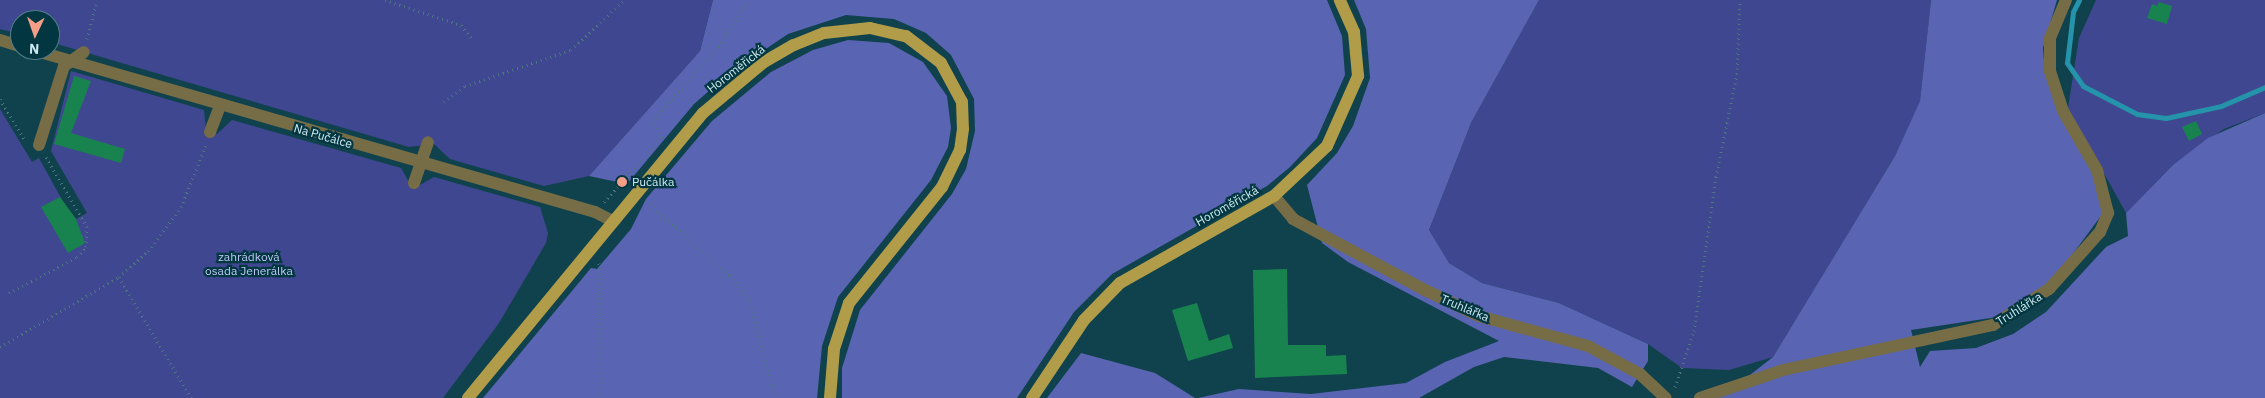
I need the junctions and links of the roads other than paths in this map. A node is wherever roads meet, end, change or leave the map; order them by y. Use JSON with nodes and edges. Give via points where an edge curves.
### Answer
{"nodes":[{"id":1,"x":1340,"y":0,"type":"edge"},
{"id":2,"x":2066,"y":0,"type":"edge"},
{"id":3,"x":84,"y":52,"type":"road end"},
{"id":4,"x":60,"y":58,"type":"edge"},
{"id":5,"x":68,"y":61,"type":"junction"},
{"id":6,"x":220,"y":106,"type":"junction"},
{"id":7,"x":210,"y":132,"type":"road end"},
{"id":8,"x":428,"y":142,"type":"dead end"},
{"id":9,"x":39,"y":145,"type":"road end"},
{"id":10,"x":421,"y":164,"type":"junction"},
{"id":11,"x":414,"y":183,"type":"dead end"},
{"id":12,"x":1274,"y":196,"type":"junction"},
{"id":13,"x":613,"y":221,"type":"junction"},
{"id":14,"x":1670,"y":395,"type":"edge"},
{"id":15,"x":468,"y":398,"type":"edge"},
{"id":16,"x":830,"y":398,"type":"edge"},
{"id":17,"x":1032,"y":398,"type":"edge"},
{"id":18,"x":1700,"y":398,"type":"edge"}],
"edges":[{"from":1,"to":12,"type":"main road","name":"Horoměřická","via":[[1358,53],[1358,76],[1351,101],[1327,146]]},
{"from":2,"to":18,"type":"street","name":"Truhlářka","via":[[2050,38],[2050,71],[2063,112],[2097,170],[2108,213],[2100,232],[2050,289],[1993,325],[1783,370]]},
{"from":3,"to":5,"type":"street"},
{"from":4,"to":5,"type":"street","name":"Na Pučálce"},
{"from":5,"to":6,"type":"street","name":"Na Pučálce"},
{"from":5,"to":9,"type":"street"},
{"from":6,"to":7,"type":"street"},
{"from":6,"to":10,"type":"street","name":"Na Pučálce"},
{"from":8,"to":10,"type":"street"},
{"from":10,"to":11,"type":"street"},
{"from":10,"to":13,"type":"street","name":"Na Pučálce","via":[[595,212]]},
{"from":12,"to":14,"type":"street","name":"Truhlářka","via":[[1293,218],[1409,282],[1479,316],[1588,346],[1640,374]]},
{"from":12,"to":17,"type":"main road","name":"Horoměřická","via":[[1120,283],[1084,320]]},
{"from":13,"to":15,"type":"main road","name":"Horoměřická"},
{"from":13,"to":16,"type":"main road","name":"Horoměřická","via":[[728,90],[764,62],[808,38],[847,28],[891,31],[919,44],[941,63],[962,102],[960,150],[942,187],[849,303],[832,357]]}]}
